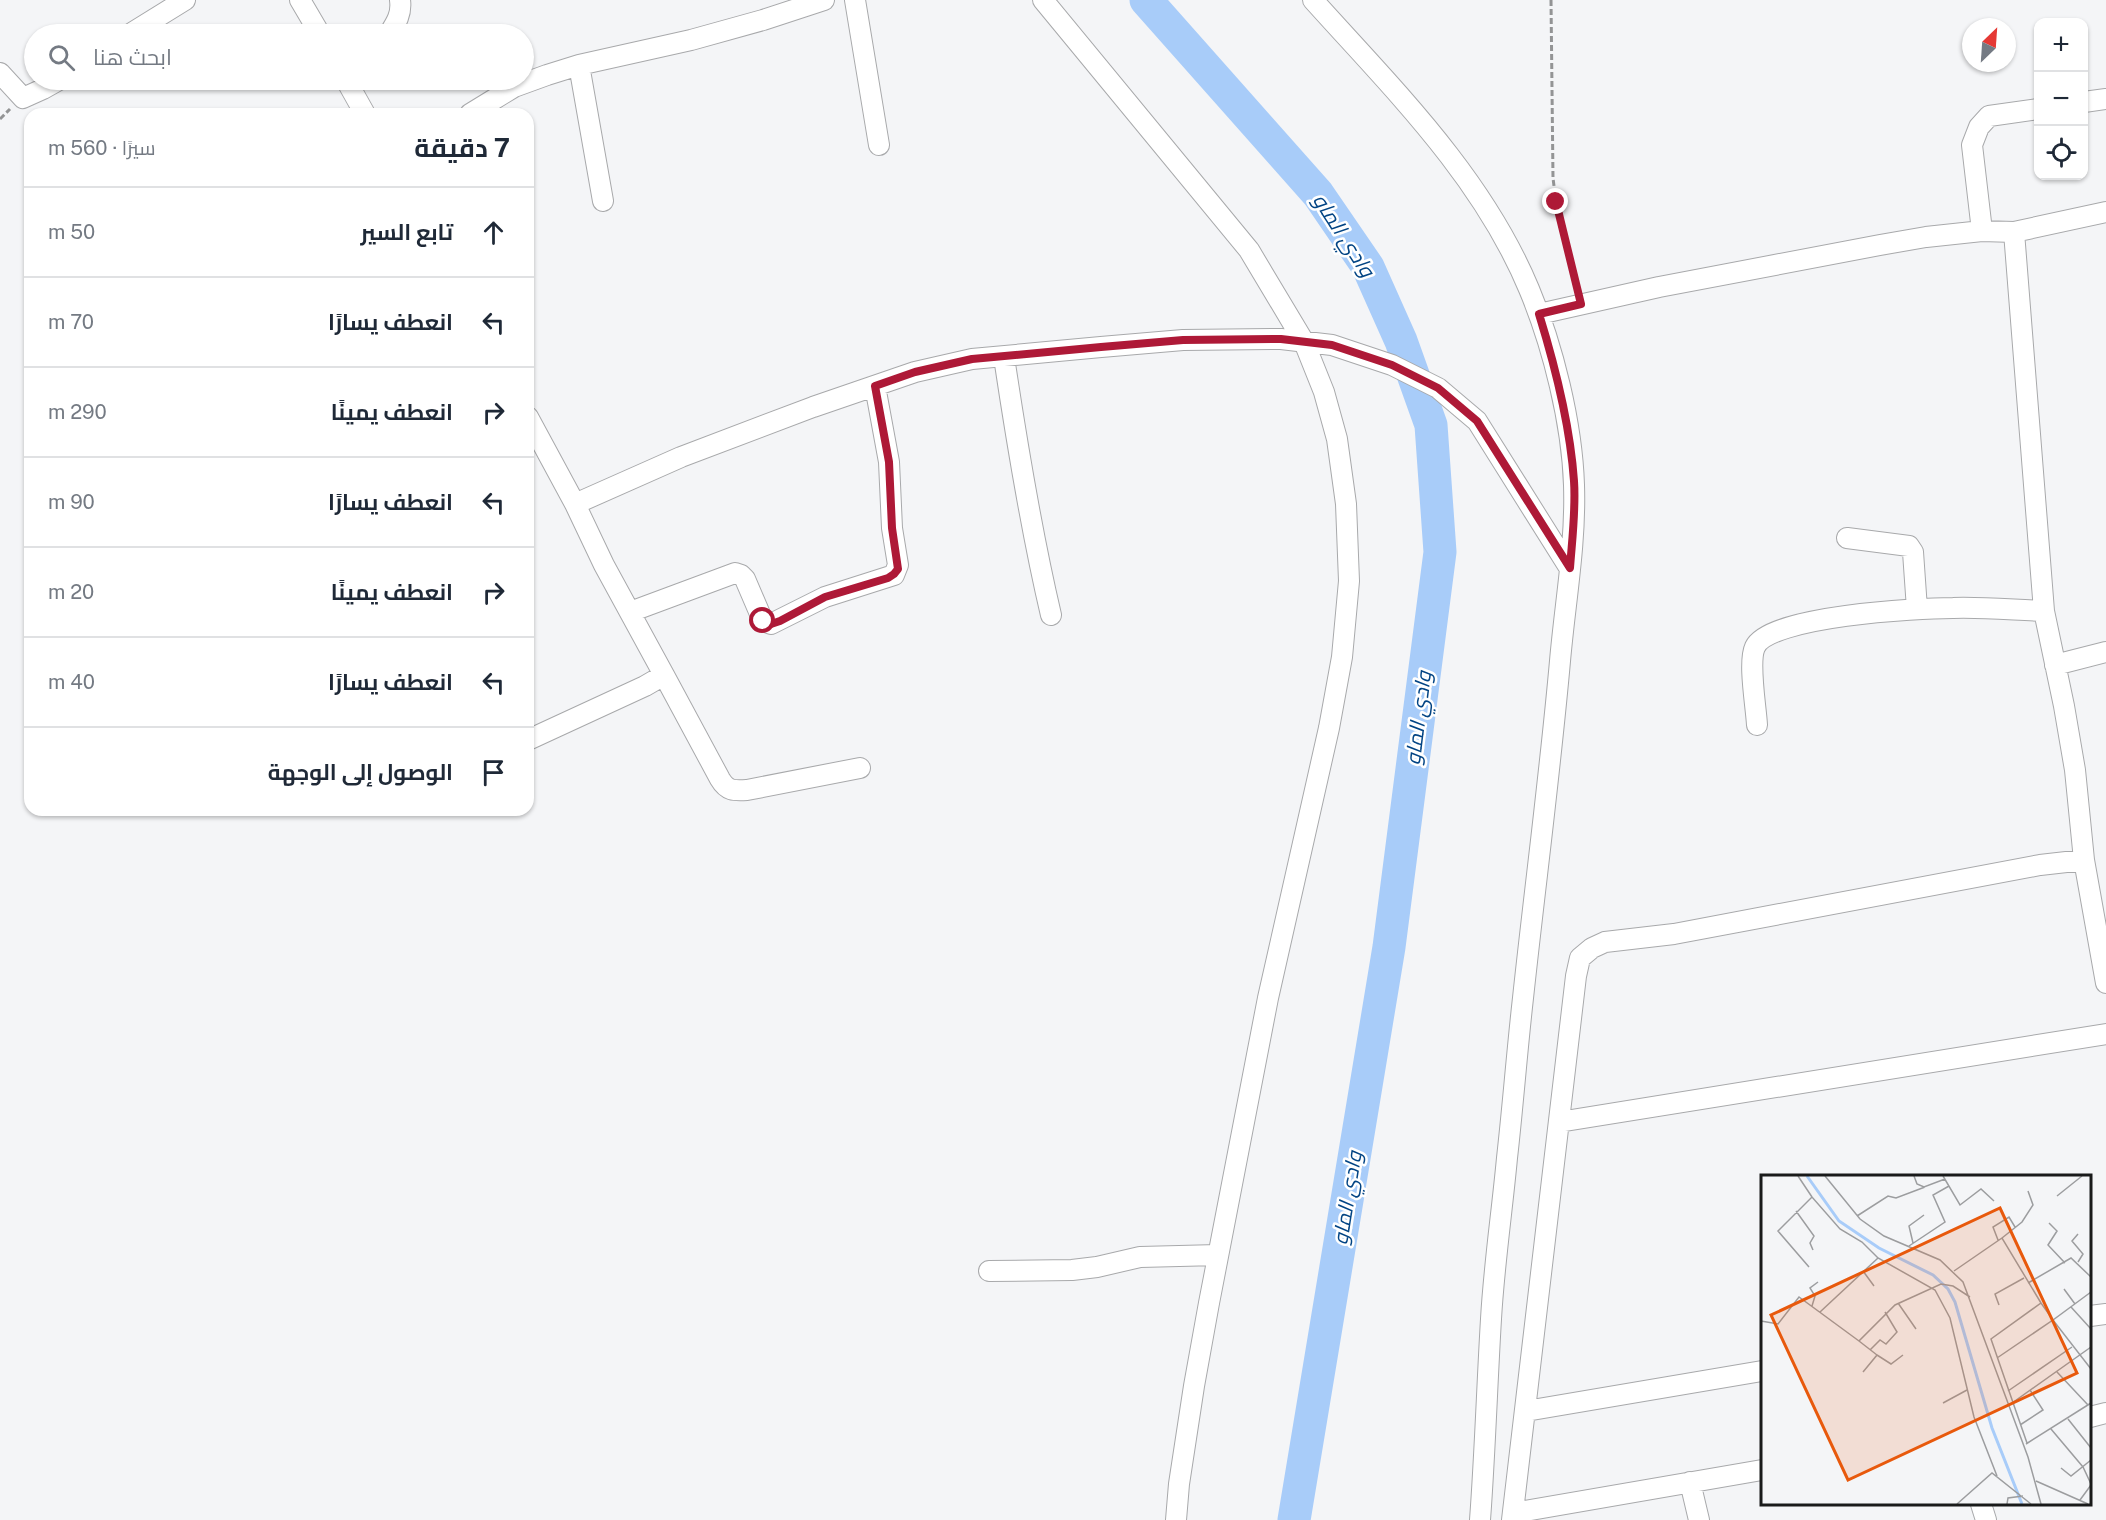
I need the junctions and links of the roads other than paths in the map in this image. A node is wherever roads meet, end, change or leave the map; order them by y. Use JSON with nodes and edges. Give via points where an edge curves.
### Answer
{"nodes":[{"id":1,"x":184,"y":0,"type":"edge"},
{"id":2,"x":300,"y":0,"type":"edge"},
{"id":3,"x":400,"y":0,"type":"edge"},
{"id":4,"x":824,"y":0,"type":"edge"},
{"id":5,"x":855,"y":0,"type":"edge"},
{"id":6,"x":1043,"y":0,"type":"edge"},
{"id":7,"x":1313,"y":0,"type":"edge"},
{"id":8,"x":146,"y":24,"type":"edge"},
{"id":9,"x":314,"y":24,"type":"edge"},
{"id":10,"x":396,"y":24,"type":"edge"},
{"id":11,"x":579,"y":65,"type":"junction"},
{"id":12,"x":0,"y":73,"type":"edge"},
{"id":13,"x":534,"y":80,"type":"edge"},
{"id":14,"x":41,"y":90,"type":"edge"},
{"id":15,"x":352,"y":90,"type":"edge"},
{"id":16,"x":509,"y":90,"type":"edge"},
{"id":17,"x":2106,"y":99,"type":"edge"},
{"id":18,"x":2088,"y":101,"type":"edge"},
{"id":19,"x":362,"y":108,"type":"edge"},
{"id":20,"x":480,"y":108,"type":"edge"},
{"id":21,"x":2034,"y":110,"type":"edge"},
{"id":22,"x":879,"y":145,"type":"dead end"},
{"id":23,"x":603,"y":201,"type":"dead end"},
{"id":24,"x":2106,"y":212,"type":"edge"},
{"id":25,"x":1982,"y":231,"type":"junction"},
{"id":26,"x":2014,"y":232,"type":"junction"},
{"id":27,"x":1539,"y":314,"type":"junction"},
{"id":28,"x":1304,"y":342,"type":"junction"},
{"id":29,"x":1004,"y":357,"type":"junction"},
{"id":30,"x":875,"y":386,"type":"junction"},
{"id":31,"x":534,"y":428,"type":"edge"},
{"id":32,"x":575,"y":504,"type":"junction"},
{"id":33,"x":1847,"y":538,"type":"dead end"},
{"id":34,"x":1570,"y":568,"type":"junction"},
{"id":35,"x":1917,"y":609,"type":"junction"},
{"id":36,"x":2044,"y":611,"type":"junction"},
{"id":37,"x":630,"y":612,"type":"junction"},
{"id":38,"x":1051,"y":615,"type":"dead end"},
{"id":39,"x":2106,"y":652,"type":"edge"},
{"id":40,"x":2055,"y":665,"type":"junction"},
{"id":41,"x":664,"y":675,"type":"junction"},
{"id":42,"x":1757,"y":724,"type":"dead end"},
{"id":43,"x":534,"y":737,"type":"edge"},
{"id":44,"x":860,"y":768,"type":"dead end"},
{"id":45,"x":2084,"y":860,"type":"junction"},
{"id":46,"x":2106,"y":983,"type":"edge"},
{"id":47,"x":2106,"y":1034,"type":"edge"},
{"id":48,"x":1559,"y":1122,"type":"junction"},
{"id":49,"x":1218,"y":1255,"type":"junction"},
{"id":50,"x":989,"y":1271,"type":"dead end"},
{"id":51,"x":2106,"y":1314,"type":"edge"},
{"id":52,"x":2091,"y":1316,"type":"edge"},
{"id":53,"x":1761,"y":1371,"type":"edge"},
{"id":54,"x":1526,"y":1411,"type":"junction"},
{"id":55,"x":2106,"y":1413,"type":"edge"},
{"id":56,"x":2091,"y":1417,"type":"edge"},
{"id":57,"x":1761,"y":1470,"type":"edge"},
{"id":58,"x":1690,"y":1482,"type":"junction"},
{"id":59,"x":1982,"y":1505,"type":"edge"},
{"id":60,"x":1513,"y":1516,"type":"edge"},
{"id":61,"x":1176,"y":1520,"type":"edge"},
{"id":62,"x":1480,"y":1520,"type":"edge"},
{"id":63,"x":1699,"y":1520,"type":"edge"},
{"id":64,"x":1986,"y":1520,"type":"edge"}],
"edges":[{"from":1,"to":8,"type":"street"},
{"from":2,"to":9,"type":"street"},
{"from":3,"to":10,"type":"street"},
{"from":4,"to":11,"type":"street","via":[[691,40]]},
{"from":5,"to":22,"type":"street"},
{"from":6,"to":28,"type":"street","via":[[1249,250]]},
{"from":7,"to":27,"type":"street","via":[[1382,75],[1471,183],[1518,264]]},
{"from":11,"to":13,"type":"street"},
{"from":11,"to":23,"type":"street"},
{"from":12,"to":14,"type":"street","via":[[23,98]]},
{"from":15,"to":19,"type":"street"},
{"from":16,"to":20,"type":"street"},
{"from":17,"to":18,"type":"street"},
{"from":21,"to":25,"type":"street","via":[[1989,116],[1979,127],[1972,145]]},
{"from":24,"to":26,"type":"street"},
{"from":25,"to":26,"type":"street"},
{"from":25,"to":27,"type":"street","via":[[1819,255]]},
{"from":26,"to":36,"type":"street"},
{"from":27,"to":34,"type":"street","via":[[1569,432],[1574,483]]},
{"from":28,"to":29,"type":"street","via":[[1183,340]]},
{"from":28,"to":34,"type":"street","via":[[1332,345],[1392,365],[1438,388],[1477,421]]},
{"from":28,"to":49,"type":"street","via":[[1337,439],[1346,504],[1349,581],[1342,657],[1268,998]]},
{"from":29,"to":30,"type":"street","via":[[972,359]]},
{"from":29,"to":38,"type":"street","via":[[1021,470]]},
{"from":30,"to":32,"type":"street","via":[[681,457]]},
{"from":30,"to":37,"type":"street","via":[[890,471],[898,565],[894,574],[825,597],[771,624],[763,621],[745,579],[735,573]]},
{"from":31,"to":32,"type":"street"},
{"from":32,"to":37,"type":"street"},
{"from":33,"to":35,"type":"street","via":[[1909,546],[1913,552]]},
{"from":34,"to":62,"type":"street","via":[[1491,1316]]},
{"from":35,"to":36,"type":"street"},
{"from":35,"to":42,"type":"street","via":[[1837,617],[1766,635],[1755,646],[1752,660]]},
{"from":36,"to":40,"type":"street"},
{"from":37,"to":41,"type":"street"},
{"from":39,"to":40,"type":"street"},
{"from":40,"to":45,"type":"street","via":[[2075,770]]},
{"from":41,"to":43,"type":"street"},
{"from":41,"to":44,"type":"street","via":[[720,779],[734,791]]},
{"from":45,"to":46,"type":"street"},
{"from":45,"to":48,"type":"street","via":[[1674,934],[1605,942],[1592,948],[1580,958],[1575,976]]},
{"from":47,"to":48,"type":"street"},
{"from":48,"to":54,"type":"street"},
{"from":49,"to":50,"type":"street","via":[[1140,1257],[1072,1270]]},
{"from":49,"to":61,"type":"street","via":[[1194,1386]]},
{"from":51,"to":52,"type":"street"},
{"from":53,"to":54,"type":"street"},
{"from":54,"to":60,"type":"street"},
{"from":55,"to":56,"type":"street"},
{"from":57,"to":58,"type":"street"},
{"from":58,"to":60,"type":"street"},
{"from":58,"to":63,"type":"street"},
{"from":59,"to":64,"type":"street"}]}
